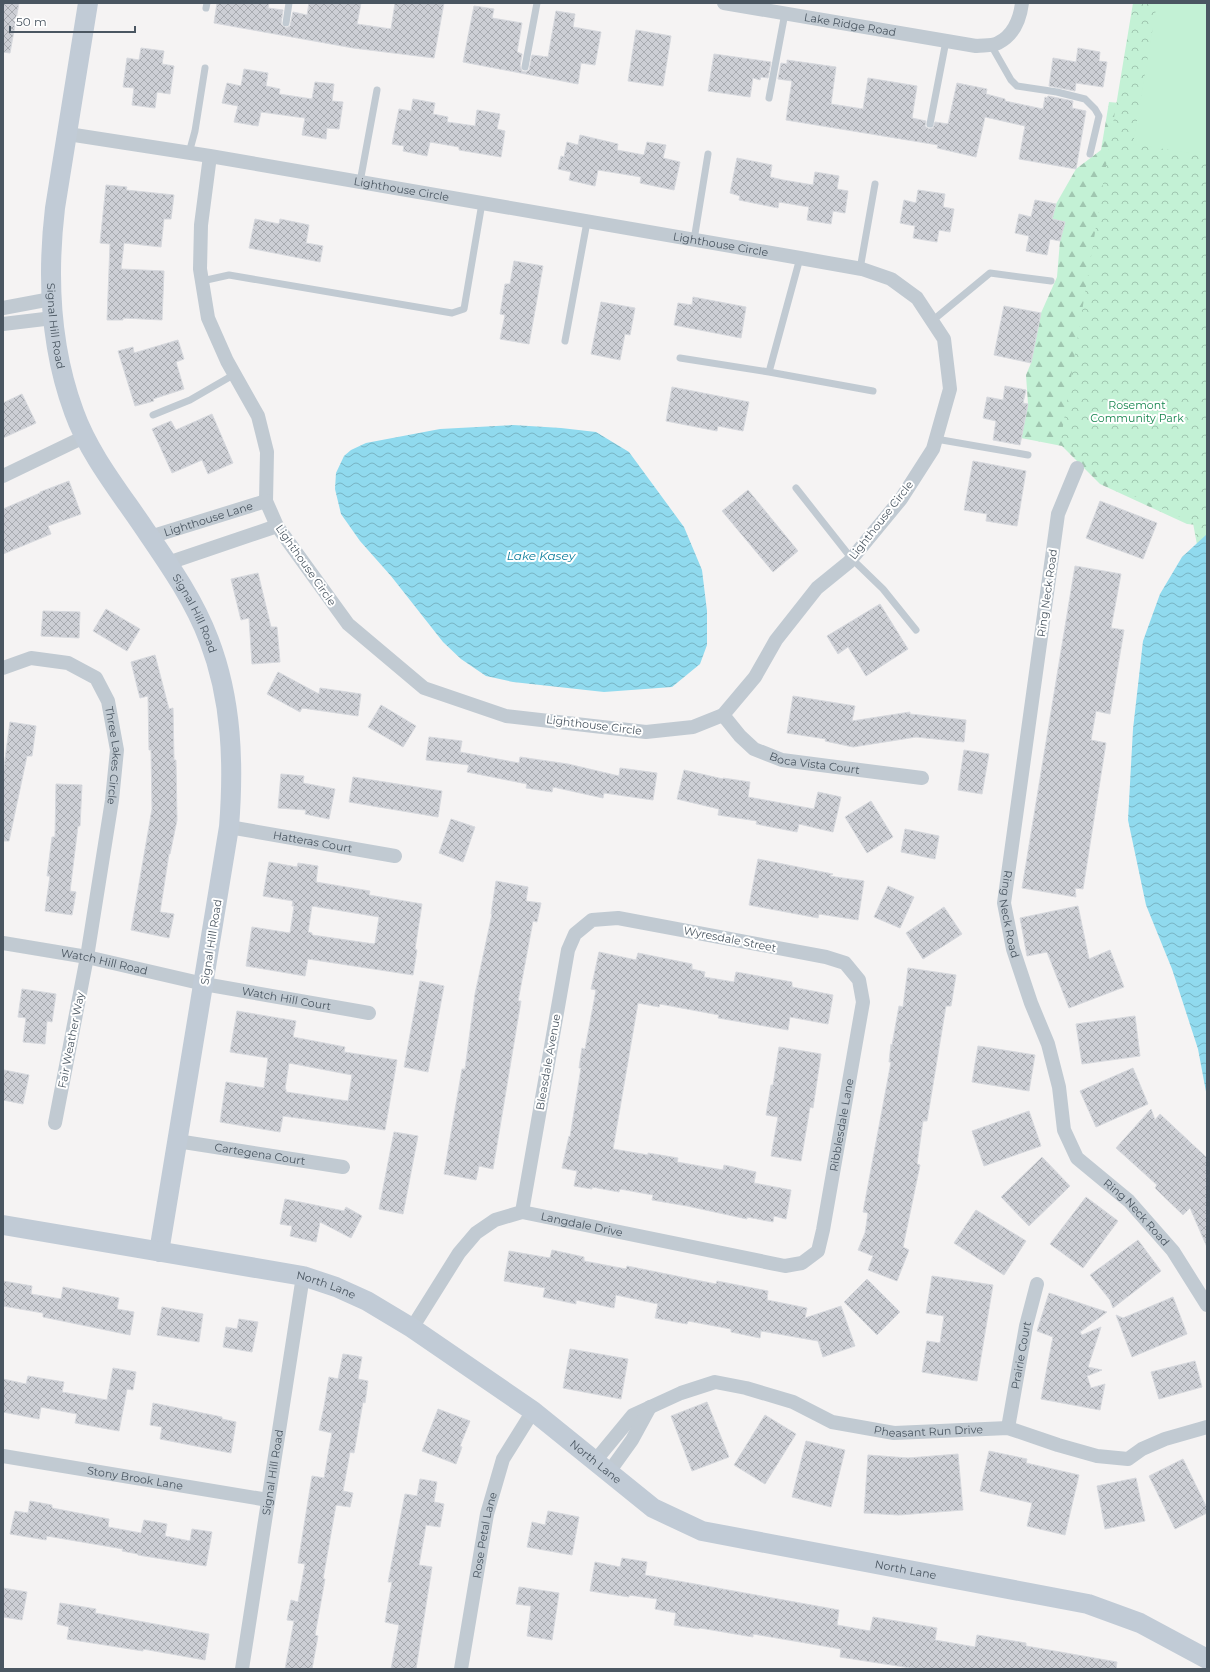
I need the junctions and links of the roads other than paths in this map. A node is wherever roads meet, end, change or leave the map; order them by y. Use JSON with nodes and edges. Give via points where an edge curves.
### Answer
{"nodes":[{"id":1,"x":88,"y":3,"type":"edge"},
{"id":2,"x":289,"y":3,"type":"edge"},
{"id":3,"x":537,"y":3,"type":"edge"},
{"id":4,"x":724,"y":3,"type":"edge"},
{"id":5,"x":1022,"y":3,"type":"edge"},
{"id":6,"x":785,"y":13,"type":"junction"},
{"id":7,"x":286,"y":23,"type":"dead end"},
{"id":8,"x":946,"y":41,"type":"junction"},
{"id":9,"x":990,"y":44,"type":"junction"},
{"id":10,"x":525,"y":67,"type":"dead end"},
{"id":11,"x":205,"y":68,"type":"dead end"},
{"id":12,"x":377,"y":90,"type":"dead end"},
{"id":13,"x":769,"y":98,"type":"dead end"},
{"id":14,"x":930,"y":124,"type":"dead end"},
{"id":15,"x":68,"y":134,"type":"junction"},
{"id":16,"x":189,"y":153,"type":"junction"},
{"id":17,"x":708,"y":154,"type":"dead end"},
{"id":18,"x":1090,"y":154,"type":"dead end"},
{"id":19,"x":210,"y":156,"type":"junction"},
{"id":20,"x":360,"y":182,"type":"junction"},
{"id":21,"x":875,"y":184,"type":"dead end"},
{"id":22,"x":482,"y":203,"type":"junction"},
{"id":23,"x":587,"y":222,"type":"junction"},
{"id":24,"x":694,"y":240,"type":"junction"},
{"id":25,"x":800,"y":258,"type":"junction"},
{"id":26,"x":860,"y":269,"type":"junction"},
{"id":27,"x":202,"y":281,"type":"junction"},
{"id":28,"x":1051,"y":281,"type":"dead end"},
{"id":29,"x":3,"y":308,"type":"edge"},
{"id":30,"x":52,"y":308,"type":"junction"},
{"id":31,"x":932,"y":320,"type":"junction"},
{"id":32,"x":3,"y":324,"type":"edge"},
{"id":33,"x":565,"y":341,"type":"dead end"},
{"id":34,"x":680,"y":358,"type":"dead end"},
{"id":35,"x":769,"y":372,"type":"junction"},
{"id":36,"x":235,"y":374,"type":"junction"},
{"id":37,"x":873,"y":391,"type":"dead end"},
{"id":38,"x":153,"y":415,"type":"dead end"},
{"id":39,"x":84,"y":437,"type":"junction"},
{"id":40,"x":936,"y":439,"type":"junction"},
{"id":41,"x":1028,"y":455,"type":"dead end"},
{"id":42,"x":1077,"y":468,"type":"dead end"},
{"id":43,"x":3,"y":476,"type":"edge"},
{"id":44,"x":796,"y":488,"type":"dead end"},
{"id":45,"x":266,"y":501,"type":"junction"},
{"id":46,"x":277,"y":526,"type":"junction"},
{"id":47,"x":150,"y":537,"type":"junction"},
{"id":48,"x":852,"y":559,"type":"junction"},
{"id":49,"x":168,"y":563,"type":"junction"},
{"id":50,"x":916,"y":630,"type":"dead end"},
{"id":51,"x":3,"y":668,"type":"edge"},
{"id":52,"x":723,"y":715,"type":"junction"},
{"id":53,"x":922,"y":778,"type":"dead end"},
{"id":54,"x":229,"y":827,"type":"junction"},
{"id":55,"x":395,"y":856,"type":"dead end"},
{"id":56,"x":592,"y":920,"type":"joint"},
{"id":57,"x":3,"y":943,"type":"edge"},
{"id":58,"x":87,"y":957,"type":"junction"},
{"id":59,"x":859,"y":980,"type":"joint"},
{"id":60,"x":204,"y":984,"type":"junction"},
{"id":61,"x":369,"y":1013,"type":"dead end"},
{"id":62,"x":55,"y":1123,"type":"dead end"},
{"id":63,"x":177,"y":1141,"type":"junction"},
{"id":64,"x":343,"y":1167,"type":"dead end"},
{"id":65,"x":522,"y":1212,"type":"junction"},
{"id":66,"x":3,"y":1225,"type":"edge"},
{"id":67,"x":159,"y":1252,"type":"junction"},
{"id":68,"x":802,"y":1263,"type":"joint"},
{"id":69,"x":303,"y":1276,"type":"junction"},
{"id":70,"x":1037,"y":1284,"type":"dead end"},
{"id":71,"x":1207,"y":1304,"type":"edge"},
{"id":72,"x":412,"y":1328,"type":"junction"},
{"id":73,"x":533,"y":1411,"type":"junction"},
{"id":74,"x":1207,"y":1427,"type":"edge"},
{"id":75,"x":1008,"y":1428,"type":"junction"},
{"id":76,"x":3,"y":1456,"type":"edge"},
{"id":77,"x":602,"y":1467,"type":"junction"},
{"id":78,"x":268,"y":1500,"type":"junction"},
{"id":79,"x":1205,"y":1654,"type":"edge"},
{"id":80,"x":242,"y":1669,"type":"edge"},
{"id":81,"x":461,"y":1669,"type":"edge"}],
"edges":[{"from":1,"to":15,"type":"street","name":"Signal Hill Road"},
{"from":2,"to":7,"type":"lane"},
{"from":3,"to":10,"type":"lane"},
{"from":4,"to":6,"type":"street","name":"Lake Ridge Road"},
{"from":5,"to":9,"type":"street","name":"Lake Ridge Road","via":[[1013,32],[998,43]]},
{"from":6,"to":8,"type":"street","name":"Lake Ridge Road"},
{"from":6,"to":13,"type":"lane"},
{"from":8,"to":9,"type":"street","name":"Lake Ridge Road","via":[[976,46]]},
{"from":8,"to":14,"type":"lane"},
{"from":9,"to":18,"type":"lane","via":[[1010,80],[1017,86],[1085,99],[1095,109],[1099,116]]},
{"from":11,"to":16,"type":"lane"},
{"from":12,"to":20,"type":"lane"},
{"from":15,"to":16,"type":"street","name":"Lighthouse Circle"},
{"from":15,"to":30,"type":"street","name":"Signal Hill Road","via":[[51,242]]},
{"from":16,"to":19,"type":"street","name":"Lighthouse Circle"},
{"from":17,"to":24,"type":"lane"},
{"from":19,"to":20,"type":"street","name":"Lighthouse Circle"},
{"from":19,"to":27,"type":"street","name":"Lighthouse Circle","via":[[200,225]]},
{"from":20,"to":22,"type":"street","name":"Lighthouse Circle"},
{"from":21,"to":26,"type":"lane"},
{"from":22,"to":23,"type":"street","name":"Lighthouse Circle"},
{"from":22,"to":27,"type":"lane","via":[[464,310],[452,313],[229,275]]},
{"from":23,"to":24,"type":"street","name":"Lighthouse Circle"},
{"from":23,"to":33,"type":"lane"},
{"from":24,"to":25,"type":"street","name":"Lighthouse Circle"},
{"from":25,"to":26,"type":"street","name":"Lighthouse Circle"},
{"from":25,"to":35,"type":"lane"},
{"from":26,"to":31,"type":"street","name":"Lighthouse Circle","via":[[891,279],[917,298]]},
{"from":27,"to":36,"type":"street","name":"Lighthouse Circle","via":[[208,318]]},
{"from":28,"to":31,"type":"lane","via":[[990,273]]},
{"from":29,"to":30,"type":"street"},
{"from":30,"to":32,"type":"street"},
{"from":30,"to":39,"type":"street","name":"Signal Hill Road","via":[[64,381]]},
{"from":31,"to":40,"type":"street","name":"Lighthouse Circle","via":[[944,339],[950,389]]},
{"from":34,"to":35,"type":"lane"},
{"from":35,"to":37,"type":"lane"},
{"from":36,"to":38,"type":"lane","via":[[190,400]]},
{"from":36,"to":45,"type":"street","name":"Lighthouse Circle","via":[[260,423],[267,452]]},
{"from":39,"to":43,"type":"street"},
{"from":39,"to":47,"type":"street","name":"Signal Hill Road"},
{"from":40,"to":41,"type":"lane"},
{"from":40,"to":48,"type":"street","name":"Lighthouse Circle","via":[[933,449],[901,499]]},
{"from":42,"to":71,"type":"street","name":"Ring Neck Road","via":[[1058,514],[1004,903],[1013,949],[1048,1044],[1059,1087],[1064,1130],[1077,1158],[1134,1206],[1173,1251]]},
{"from":44,"to":48,"type":"lane"},
{"from":45,"to":46,"type":"street","name":"Lighthouse Circle"},
{"from":45,"to":47,"type":"street","name":"Lighthouse Lane"},
{"from":46,"to":49,"type":"street"},
{"from":46,"to":52,"type":"street","name":"Lighthouse Circle","via":[[348,624],[424,688],[506,716],[646,732],[692,727]]},
{"from":47,"to":49,"type":"street","name":"Signal Hill Road"},
{"from":48,"to":50,"type":"lane","via":[[883,589]]},
{"from":48,"to":52,"type":"street","name":"Lighthouse Circle","via":[[817,588],[776,640],[755,677]]},
{"from":49,"to":54,"type":"street","name":"Signal Hill Road","via":[[208,639],[218,666],[229,722],[232,791]]},
{"from":51,"to":58,"type":"street","name":"Three Lakes Circle","via":[[31,658],[68,663],[96,678],[108,701],[117,750],[112,800]]},
{"from":52,"to":53,"type":"street","name":"Boca Vista Court","via":[[754,749],[782,760]]},
{"from":54,"to":55,"type":"street","name":"Hatteras Court"},
{"from":54,"to":60,"type":"street","name":"Signal Hill Road"},
{"from":56,"to":59,"type":"street","name":"Wyresdale Street","via":[[618,918],[826,958],[845,963]]},
{"from":56,"to":65,"type":"street","name":"Bleasdale Avenue","via":[[575,934],[568,950]]},
{"from":57,"to":58,"type":"street","name":"Watch Hill Road"},
{"from":58,"to":60,"type":"street","name":"Watch Hill Road"},
{"from":58,"to":62,"type":"street","name":"Fair Weather Way"},
{"from":59,"to":68,"type":"street","name":"Ribblesdale Lane","via":[[863,1002],[823,1230],[818,1251]]},
{"from":60,"to":61,"type":"street","name":"Watch Hill Court"},
{"from":60,"to":63,"type":"street","name":"Signal Hill Road"},
{"from":63,"to":64,"type":"street","name":"Cartegena Court"},
{"from":63,"to":67,"type":"street","name":"Signal Hill Road"},
{"from":65,"to":68,"type":"street","name":"Langdale Drive","via":[[785,1266]]},
{"from":65,"to":72,"type":"street","name":"Langdale Drive","via":[[495,1220],[476,1233],[459,1253]]},
{"from":66,"to":67,"type":"street","name":"North Lane"},
{"from":67,"to":69,"type":"street","name":"North Lane"},
{"from":69,"to":72,"type":"street","name":"North Lane","via":[[367,1301]]},
{"from":69,"to":78,"type":"street","name":"Signal Hill Road"},
{"from":70,"to":75,"type":"street","name":"Prairie Court","via":[[1026,1326]]},
{"from":72,"to":73,"type":"street","name":"North Lane"},
{"from":73,"to":77,"type":"street","name":"North Lane"},
{"from":73,"to":81,"type":"street","name":"Rose Petal Lane","via":[[503,1460],[487,1514]]},
{"from":74,"to":75,"type":"street","name":"Pheasant Run Drive","via":[[1165,1439],[1142,1449],[1128,1459],[1096,1456]]},
{"from":75,"to":77,"type":"street","name":"Pheasant Run Drive","via":[[894,1433],[832,1422],[792,1402],[715,1382],[650,1406],[632,1440]]},
{"from":76,"to":78,"type":"street","name":"Stony Brook Lane"},
{"from":77,"to":79,"type":"street","name":"North Lane","via":[[653,1508],[702,1531],[1088,1604],[1140,1624]]},
{"from":78,"to":80,"type":"street","name":"Signal Hill Road"}]}
